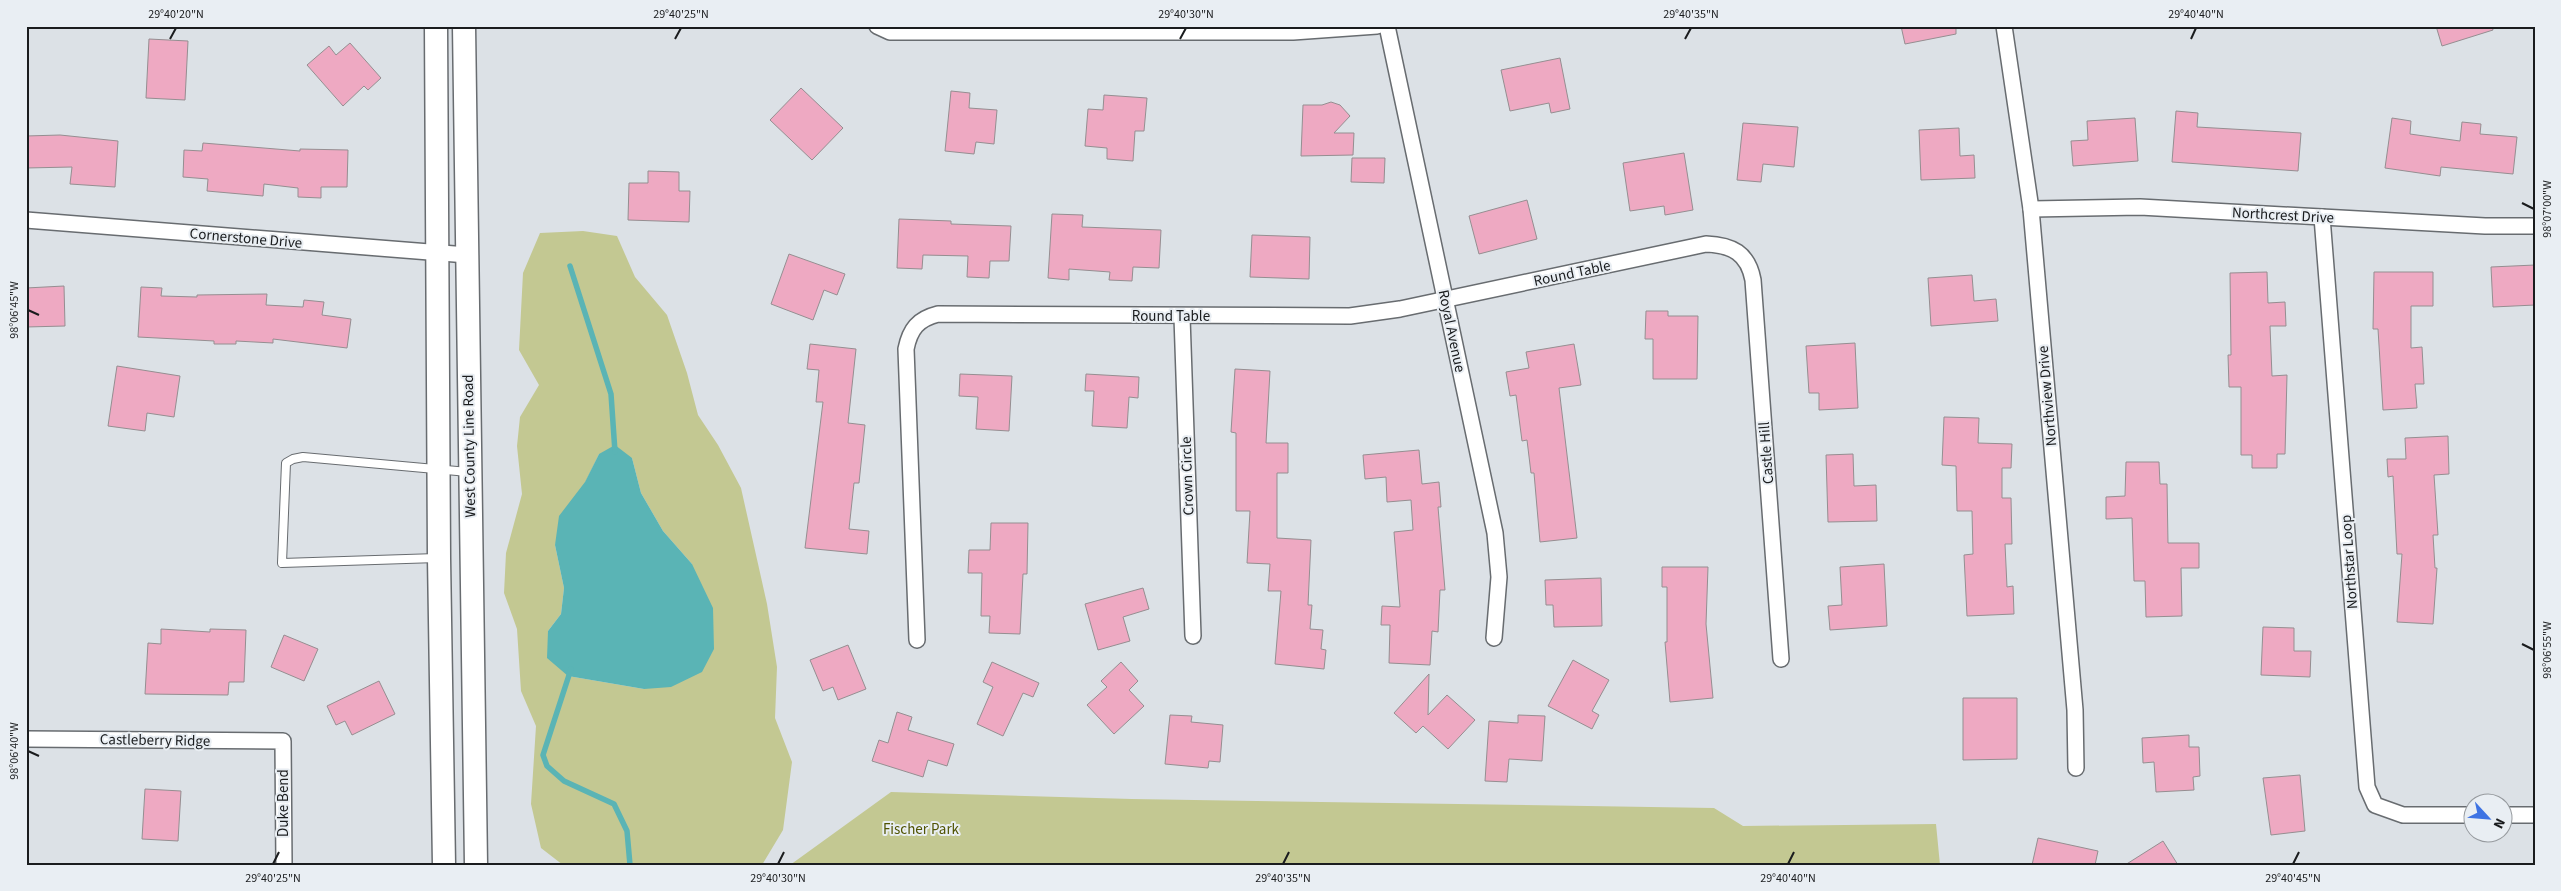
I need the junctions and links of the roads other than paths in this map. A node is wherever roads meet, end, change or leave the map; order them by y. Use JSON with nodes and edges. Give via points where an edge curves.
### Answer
{"nodes":[{"id":1,"x":436,"y":26,"type":"edge"},
{"id":2,"x":464,"y":26,"type":"edge"},
{"id":3,"x":877,"y":26,"type":"edge"},
{"id":4,"x":1377,"y":26,"type":"edge"},
{"id":5,"x":1387,"y":26,"type":"edge"},
{"id":6,"x":2004,"y":26,"type":"edge"},
{"id":7,"x":2031,"y":209,"type":"junction"},
{"id":8,"x":2322,"y":217,"type":"junction"},
{"id":9,"x":26,"y":220,"type":"edge"},
{"id":10,"x":2535,"y":226,"type":"edge"},
{"id":11,"x":1738,"y":252,"type":"joint"},
{"id":12,"x":439,"y":254,"type":"junction"},
{"id":13,"x":467,"y":255,"type":"junction"},
{"id":14,"x":1445,"y":299,"type":"junction"},
{"id":15,"x":1182,"y":316,"type":"junction"},
{"id":16,"x":439,"y":470,"type":"junction"},
{"id":17,"x":470,"y":472,"type":"junction"},
{"id":18,"x":439,"y":558,"type":"junction"},
{"id":19,"x":1193,"y":636,"type":"dead end"},
{"id":20,"x":1494,"y":638,"type":"dead end"},
{"id":21,"x":917,"y":640,"type":"dead end"},
{"id":22,"x":1781,"y":659,"type":"dead end"},
{"id":23,"x":26,"y":739,"type":"edge"},
{"id":24,"x":283,"y":741,"type":"joint"},
{"id":25,"x":2076,"y":768,"type":"dead end"},
{"id":26,"x":2464,"y":815,"type":"edge"},
{"id":27,"x":2514,"y":815,"type":"edge"},
{"id":28,"x":2535,"y":815,"type":"edge"},
{"id":29,"x":284,"y":865,"type":"edge"},
{"id":30,"x":444,"y":865,"type":"edge"},
{"id":31,"x":476,"y":865,"type":"edge"}],
"edges":[{"from":1,"to":12,"type":"main road","name":"West County Line Road"},
{"from":2,"to":13,"type":"main road","name":"West County Line Road"},
{"from":3,"to":4,"type":"street","via":[[890,32],[1293,32]]},
{"from":5,"to":14,"type":"street","name":"Royal Avenue"},
{"from":6,"to":7,"type":"street","name":"Northview Drive"},
{"from":7,"to":8,"type":"street","name":"Northcrest Drive","via":[[2140,207]]},
{"from":7,"to":25,"type":"street","name":"Northview Drive","via":[[2075,710]]},
{"from":8,"to":10,"type":"street","name":"Northcrest Drive"},
{"from":8,"to":26,"type":"street","name":"Northstar Loop","via":[[2367,787],[2375,805],[2403,815]]},
{"from":9,"to":12,"type":"street","name":"Cornerstone Drive"},
{"from":11,"to":14,"type":"street","name":"Round Table","via":[[1729,246],[1706,244]]},
{"from":11,"to":22,"type":"street","name":"Castle Hill","via":[[1747,260],[1753,280]]},
{"from":12,"to":13,"type":"street","name":"Cornerstone Drive"},
{"from":12,"to":16,"type":"main road","name":"West County Line Road"},
{"from":13,"to":17,"type":"main road","name":"West County Line Road"},
{"from":14,"to":15,"type":"street","name":"Round Table","via":[[1400,310],[1350,316]]},
{"from":14,"to":20,"type":"street","name":"Royal Avenue","via":[[1495,533],[1499,577]]},
{"from":15,"to":19,"type":"street","name":"Crown Circle"},
{"from":15,"to":21,"type":"street","name":"Round Table","via":[[938,314],[914,325],[906,349]]},
{"from":16,"to":17,"type":"lane"},
{"from":16,"to":18,"type":"main road","name":"West County Line Road"},
{"from":16,"to":18,"type":"lane","via":[[303,457],[286,463],[282,563]]},
{"from":17,"to":31,"type":"main road","name":"West County Line Road"},
{"from":18,"to":30,"type":"main road","name":"West County Line Road"},
{"from":23,"to":24,"type":"street","name":"Castleberry Ridge"},
{"from":24,"to":29,"type":"street","name":"Duke Bend"},
{"from":27,"to":28,"type":"street"}]}
